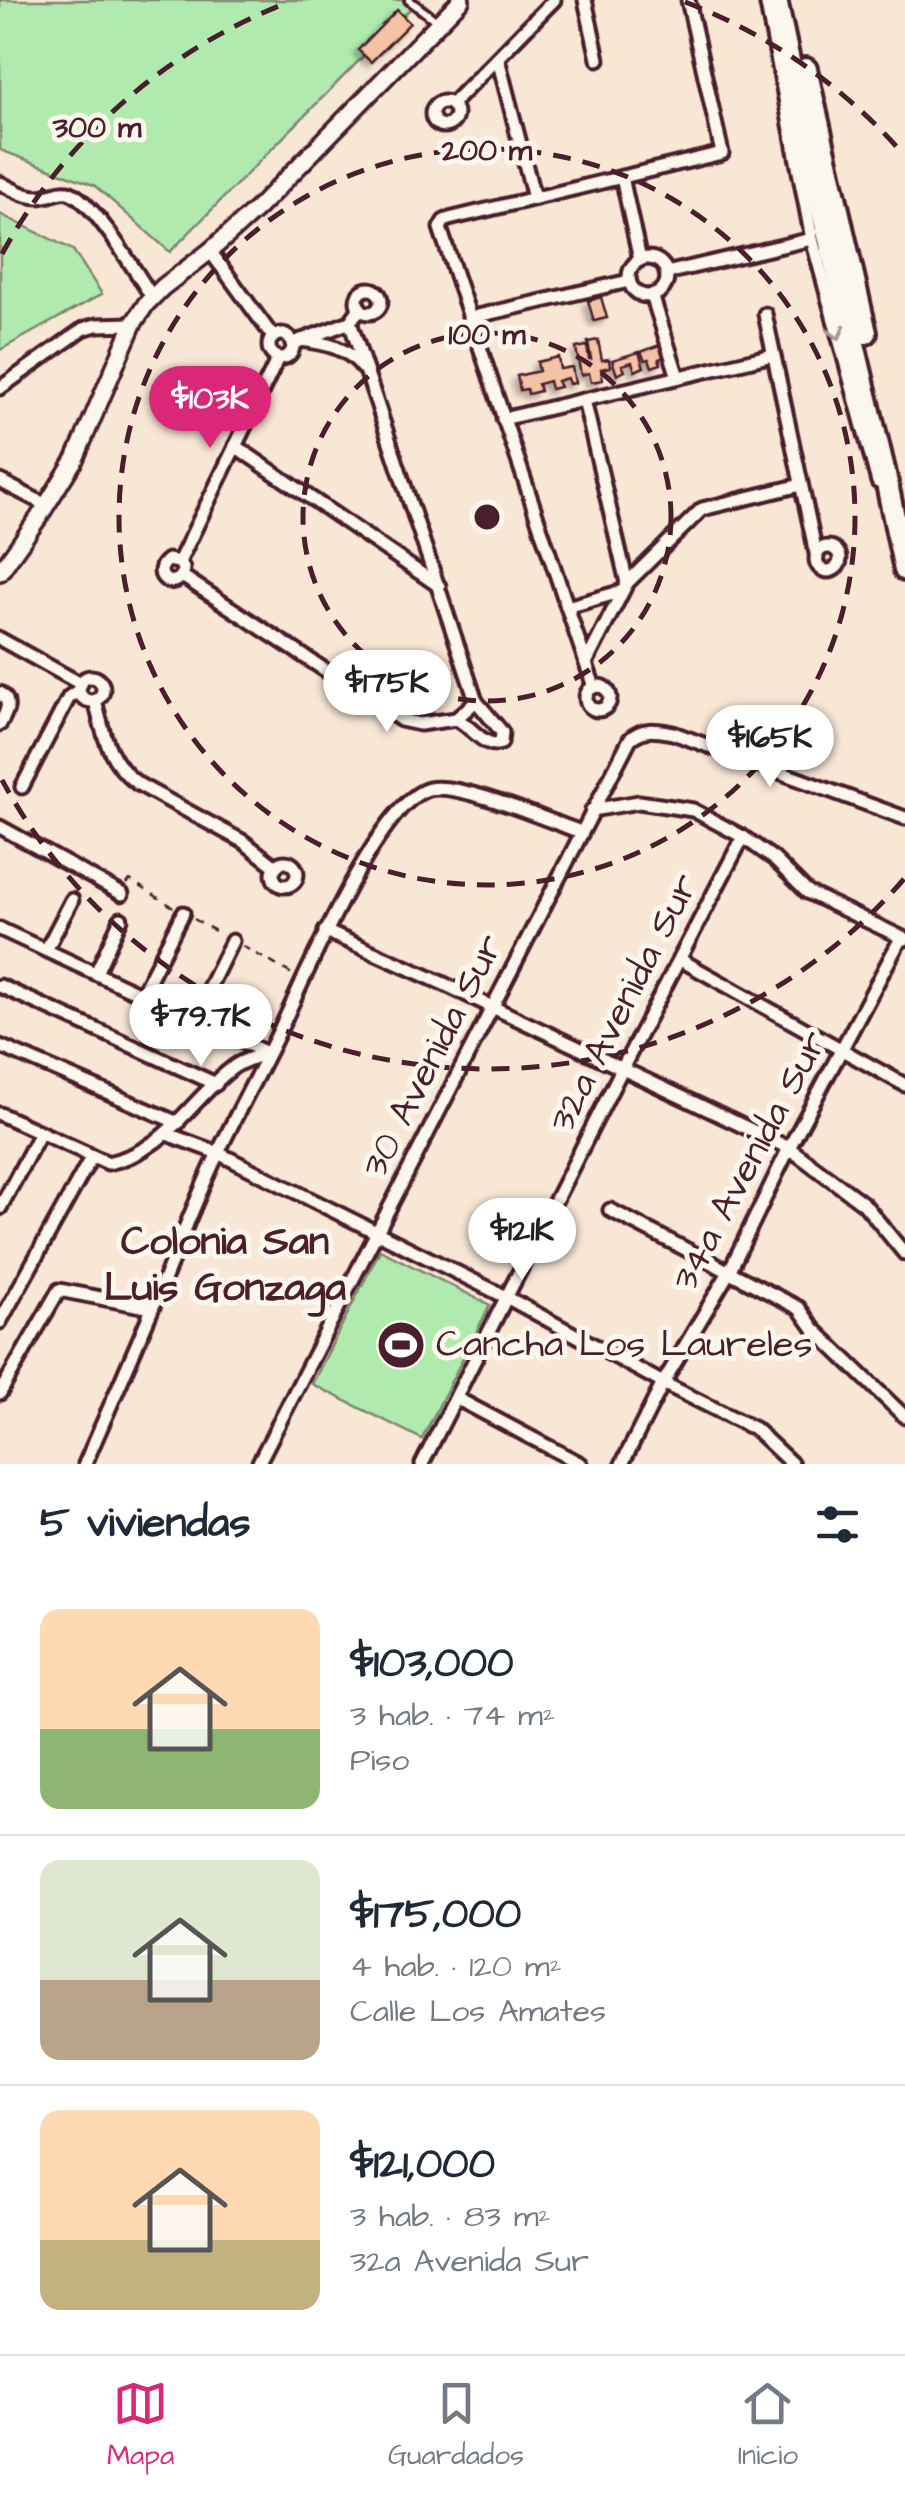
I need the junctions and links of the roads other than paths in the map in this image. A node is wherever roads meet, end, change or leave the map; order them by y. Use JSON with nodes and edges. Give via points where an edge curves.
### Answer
{"nodes":[{"id":1,"x":409,"y":0,"type":"edge"},
{"id":2,"x":461,"y":0,"type":"edge"},
{"id":3,"x":554,"y":0,"type":"edge"},
{"id":4,"x":586,"y":0,"type":"edge"},
{"id":5,"x":688,"y":0,"type":"edge"},
{"id":6,"x":766,"y":0,"type":"edge"},
{"id":7,"x":776,"y":0,"type":"edge"},
{"id":8,"x":790,"y":0,"type":"edge"},
{"id":9,"x":439,"y":23,"type":"junction"},
{"id":10,"x":498,"y":59,"type":"junction"},
{"id":11,"x":598,"y":59,"type":"dead end"},
{"id":12,"x":452,"y":104,"type":"dead end"},
{"id":13,"x":622,"y":177,"type":"junction"},
{"id":14,"x":0,"y":183,"type":"edge"},
{"id":15,"x":534,"y":198,"type":"junction"},
{"id":16,"x":812,"y":239,"type":"junction"},
{"id":17,"x":210,"y":250,"type":"junction"},
{"id":18,"x":640,"y":260,"type":"junction"},
{"id":19,"x":666,"y":272,"type":"junction"},
{"id":20,"x":629,"y":281,"type":"junction"},
{"id":21,"x":152,"y":296,"type":"junction"},
{"id":22,"x":652,"y":296,"type":"junction"},
{"id":23,"x":360,"y":308,"type":"dead end"},
{"id":24,"x":764,"y":314,"type":"dead end"},
{"id":25,"x":469,"y":318,"type":"junction"},
{"id":26,"x":350,"y":322,"type":"junction"},
{"id":27,"x":133,"y":324,"type":"junction"},
{"id":28,"x":273,"y":337,"type":"junction"},
{"id":29,"x":296,"y":342,"type":"junction"},
{"id":30,"x":773,"y":355,"type":"junction"},
{"id":31,"x":278,"y":358,"type":"junction"},
{"id":32,"x":367,"y":374,"type":"junction"},
{"id":33,"x":678,"y":378,"type":"junction"},
{"id":34,"x":0,"y":388,"type":"edge"},
{"id":35,"x":584,"y":400,"type":"junction"},
{"id":36,"x":503,"y":419,"type":"junction"},
{"id":37,"x":235,"y":446,"type":"junction"},
{"id":38,"x":0,"y":481,"type":"edge"},
{"id":39,"x":801,"y":485,"type":"junction"},
{"id":40,"x":46,"y":505,"type":"junction"},
{"id":41,"x":905,"y":506,"type":"edge"},
{"id":42,"x":894,"y":525,"type":"junction"},
{"id":43,"x":816,"y":558,"type":"dead end"},
{"id":44,"x":179,"y":562,"type":"junction"},
{"id":45,"x":905,"y":570,"type":"edge"},
{"id":46,"x":0,"y":572,"type":"edge"},
{"id":47,"x":182,"y":576,"type":"junction"},
{"id":48,"x":438,"y":586,"type":"junction"},
{"id":49,"x":624,"y":587,"type":"junction"},
{"id":50,"x":567,"y":607,"type":"junction"},
{"id":51,"x":0,"y":640,"type":"edge"},
{"id":52,"x":586,"y":663,"type":"junction"},
{"id":53,"x":80,"y":687,"type":"junction"},
{"id":54,"x":594,"y":687,"type":"dead end"},
{"id":55,"x":0,"y":694,"type":"edge"},
{"id":56,"x":95,"y":700,"type":"junction"},
{"id":57,"x":476,"y":701,"type":"junction"},
{"id":58,"x":456,"y":720,"type":"junction"},
{"id":59,"x":0,"y":724,"type":"edge"},
{"id":60,"x":22,"y":787,"type":"dead end"},
{"id":61,"x":592,"y":810,"type":"junction"},
{"id":62,"x":905,"y":818,"type":"edge"},
{"id":63,"x":0,"y":826,"type":"edge"},
{"id":64,"x":581,"y":832,"type":"junction"},
{"id":65,"x":744,"y":837,"type":"junction"},
{"id":66,"x":276,"y":868,"type":"dead end"},
{"id":67,"x":122,"y":894,"type":"road end"},
{"id":68,"x":72,"y":900,"type":"dead end"},
{"id":69,"x":183,"y":913,"type":"road end"},
{"id":70,"x":121,"y":919,"type":"dead end"},
{"id":71,"x":0,"y":929,"type":"edge"},
{"id":72,"x":326,"y":931,"type":"junction"},
{"id":73,"x":903,"y":938,"type":"edge"},
{"id":74,"x":232,"y":940,"type":"road end"},
{"id":75,"x":46,"y":950,"type":"junction"},
{"id":76,"x":680,"y":959,"type":"junction"},
{"id":77,"x":96,"y":973,"type":"junction"},
{"id":78,"x":0,"y":986,"type":"edge"},
{"id":79,"x":142,"y":994,"type":"junction"},
{"id":80,"x":492,"y":1007,"type":"junction"},
{"id":81,"x":194,"y":1018,"type":"junction"},
{"id":82,"x":0,"y":1046,"type":"edge"},
{"id":83,"x":842,"y":1049,"type":"junction"},
{"id":84,"x":267,"y":1053,"type":"junction"},
{"id":85,"x":622,"y":1068,"type":"junction"},
{"id":86,"x":216,"y":1084,"type":"junction"},
{"id":87,"x":905,"y":1085,"type":"edge"},
{"id":88,"x":0,"y":1114,"type":"edge"},
{"id":89,"x":178,"y":1123,"type":"junction"},
{"id":90,"x":40,"y":1132,"type":"junction"},
{"id":91,"x":167,"y":1134,"type":"junction"},
{"id":92,"x":789,"y":1148,"type":"junction"},
{"id":93,"x":218,"y":1153,"type":"junction"},
{"id":94,"x":92,"y":1156,"type":"junction"},
{"id":95,"x":0,"y":1208,"type":"edge"},
{"id":96,"x":610,"y":1210,"type":"dead end"},
{"id":97,"x":376,"y":1232,"type":"junction"},
{"id":98,"x":905,"y":1254,"type":"edge"},
{"id":99,"x":729,"y":1272,"type":"junction"},
{"id":100,"x":508,"y":1298,"type":"junction"},
{"id":101,"x":152,"y":1308,"type":"junction"},
{"id":102,"x":0,"y":1322,"type":"edge"},
{"id":103,"x":663,"y":1383,"type":"junction"},
{"id":104,"x":0,"y":1393,"type":"edge"},
{"id":105,"x":456,"y":1398,"type":"junction"},
{"id":106,"x":905,"y":1417,"type":"edge"},
{"id":107,"x":85,"y":1464,"type":"edge"},
{"id":108,"x":258,"y":1464,"type":"edge"},
{"id":109,"x":422,"y":1464,"type":"edge"},
{"id":110,"x":581,"y":1464,"type":"edge"},
{"id":111,"x":622,"y":1464,"type":"edge"},
{"id":112,"x":792,"y":1464,"type":"edge"}],
"edges":[{"from":1,"to":9,"type":"lane"},
{"from":2,"to":9,"type":"street"},
{"from":3,"to":10,"type":"street"},
{"from":4,"to":11,"type":"street"},
{"from":5,"to":13,"type":"street","via":[[722,153]]},
{"from":6,"to":16,"type":"street"},
{"from":7,"to":42,"type":"highway"},
{"from":8,"to":41,"type":"highway"},
{"from":9,"to":17,"type":"street"},
{"from":10,"to":12,"type":"street"},
{"from":10,"to":15,"type":"street"},
{"from":13,"to":15,"type":"street"},
{"from":13,"to":18,"type":"street"},
{"from":14,"to":21,"type":"street","via":[[34,197],[62,190],[77,196]]},
{"from":15,"to":25,"type":"street","via":[[441,224]]},
{"from":16,"to":19,"type":"street"},
{"from":16,"to":42,"type":"street","one_way":true},
{"from":17,"to":21,"type":"street"},
{"from":17,"to":28,"type":"street"},
{"from":18,"to":19,"type":"street","via":[[656,261]]},
{"from":18,"to":20,"type":"street"},
{"from":19,"to":22,"type":"street","via":[[666,283]]},
{"from":20,"to":22,"type":"street","via":[[635,291]]},
{"from":20,"to":25,"type":"street"},
{"from":21,"to":27,"type":"street"},
{"from":22,"to":33,"type":"street"},
{"from":23,"to":26,"type":"street"},
{"from":24,"to":30,"type":"street"},
{"from":25,"to":36,"type":"street"},
{"from":26,"to":29,"type":"street"},
{"from":26,"to":32,"type":"street"},
{"from":27,"to":34,"type":"street","via":[[82,329]]},
{"from":27,"to":40,"type":"street","via":[[75,460]]},
{"from":28,"to":29,"type":"street"},
{"from":28,"to":31,"type":"street","via":[[270,351]]},
{"from":29,"to":31,"type":"street","via":[[289,355]]},
{"from":29,"to":32,"type":"street","via":[[340,348]]},
{"from":30,"to":33,"type":"street"},
{"from":30,"to":39,"type":"street"},
{"from":31,"to":37,"type":"street"},
{"from":32,"to":48,"type":"street"},
{"from":33,"to":35,"type":"street"},
{"from":35,"to":36,"type":"street"},
{"from":35,"to":49,"type":"street"},
{"from":36,"to":50,"type":"street"},
{"from":37,"to":44,"type":"street"},
{"from":37,"to":48,"type":"street"},
{"from":38,"to":40,"type":"street"},
{"from":39,"to":43,"type":"street"},
{"from":39,"to":49,"type":"street","via":[[702,509]]},
{"from":40,"to":46,"type":"street"},
{"from":42,"to":45,"type":"highway"},
{"from":44,"to":47,"type":"street"},
{"from":44,"to":47,"type":"street","via":[[168,560],[160,572],[169,582]]},
{"from":47,"to":58,"type":"street","via":[[401,720]]},
{"from":48,"to":57,"type":"street"},
{"from":49,"to":50,"type":"street"},
{"from":49,"to":52,"type":"street"},
{"from":50,"to":52,"type":"street"},
{"from":51,"to":53,"type":"street"},
{"from":52,"to":54,"type":"street"},
{"from":53,"to":56,"type":"street","via":[[85,699]]},
{"from":53,"to":56,"type":"street","via":[[88,678],[99,680],[103,690]]},
{"from":53,"to":60,"type":"street"},
{"from":55,"to":59,"type":"street","via":[[8,705]]},
{"from":56,"to":66,"type":"street","via":[[108,750],[122,771],[253,847]]},
{"from":57,"to":58,"type":"street"},
{"from":57,"to":58,"type":"street","via":[[502,732],[501,744],[489,744]]},
{"from":61,"to":62,"type":"street","name":"30 Avenida Sur","via":[[630,739],[656,730]]},
{"from":61,"to":64,"type":"street","name":"30 Avenida Sur"},
{"from":61,"to":65,"type":"street","via":[[631,802],[680,807]]},
{"from":63,"to":67,"type":"street"},
{"from":64,"to":72,"type":"street","via":[[467,792],[421,792],[384,831]]},
{"from":64,"to":80,"type":"street","name":"30 Avenida Sur"},
{"from":65,"to":73,"type":"street","via":[[807,892]]},
{"from":65,"to":76,"type":"street","name":"32a Avenida Sur"},
{"from":68,"to":75,"type":"street"},
{"from":69,"to":79,"type":"street"},
{"from":70,"to":77,"type":"street"},
{"from":71,"to":75,"type":"street"},
{"from":72,"to":80,"type":"street"},
{"from":72,"to":84,"type":"street"},
{"from":73,"to":83,"type":"street","name":"34a Avenida Sur"},
{"from":74,"to":81,"type":"street"},
{"from":75,"to":77,"type":"street"},
{"from":76,"to":83,"type":"street"},
{"from":76,"to":85,"type":"street","name":"32a Avenida Sur"},
{"from":77,"to":79,"type":"street"},
{"from":78,"to":86,"type":"street"},
{"from":79,"to":81,"type":"street"},
{"from":80,"to":85,"type":"street"},
{"from":80,"to":97,"type":"street","name":"30 Avenida Sur"},
{"from":81,"to":84,"type":"street"},
{"from":82,"to":89,"type":"street"},
{"from":83,"to":87,"type":"street"},
{"from":83,"to":92,"type":"street","name":"34a Avenida Sur"},
{"from":84,"to":86,"type":"street","via":[[233,1066]]},
{"from":84,"to":93,"type":"street"},
{"from":85,"to":92,"type":"street"},
{"from":85,"to":100,"type":"street","name":"32a Avenida Sur"},
{"from":86,"to":89,"type":"street"},
{"from":88,"to":90,"type":"street"},
{"from":89,"to":91,"type":"street"},
{"from":90,"to":94,"type":"street"},
{"from":90,"to":95,"type":"street"},
{"from":91,"to":93,"type":"street"},
{"from":91,"to":94,"type":"street","via":[[126,1159],[108,1163]]},
{"from":92,"to":98,"type":"street","via":[[864,1204]]},
{"from":92,"to":99,"type":"street","name":"34a Avenida Sur"},
{"from":93,"to":97,"type":"street"},
{"from":93,"to":101,"type":"street"},
{"from":94,"to":102,"type":"street"},
{"from":96,"to":99,"type":"street"},
{"from":97,"to":100,"type":"street"},
{"from":97,"to":108,"type":"street","name":"30 Avenida Sur"},
{"from":99,"to":103,"type":"street","name":"34a Avenida Sur"},
{"from":99,"to":106,"type":"street","via":[[799,1308]]},
{"from":100,"to":103,"type":"street"},
{"from":100,"to":105,"type":"street","name":"32a Avenida Sur"},
{"from":101,"to":104,"type":"street","via":[[58,1290]]},
{"from":101,"to":107,"type":"street"},
{"from":103,"to":111,"type":"street","name":"34a Avenida Sur"},
{"from":103,"to":112,"type":"street","via":[[755,1429]]},
{"from":105,"to":109,"type":"street","name":"32a Avenida Sur"},
{"from":105,"to":110,"type":"street"}]}
